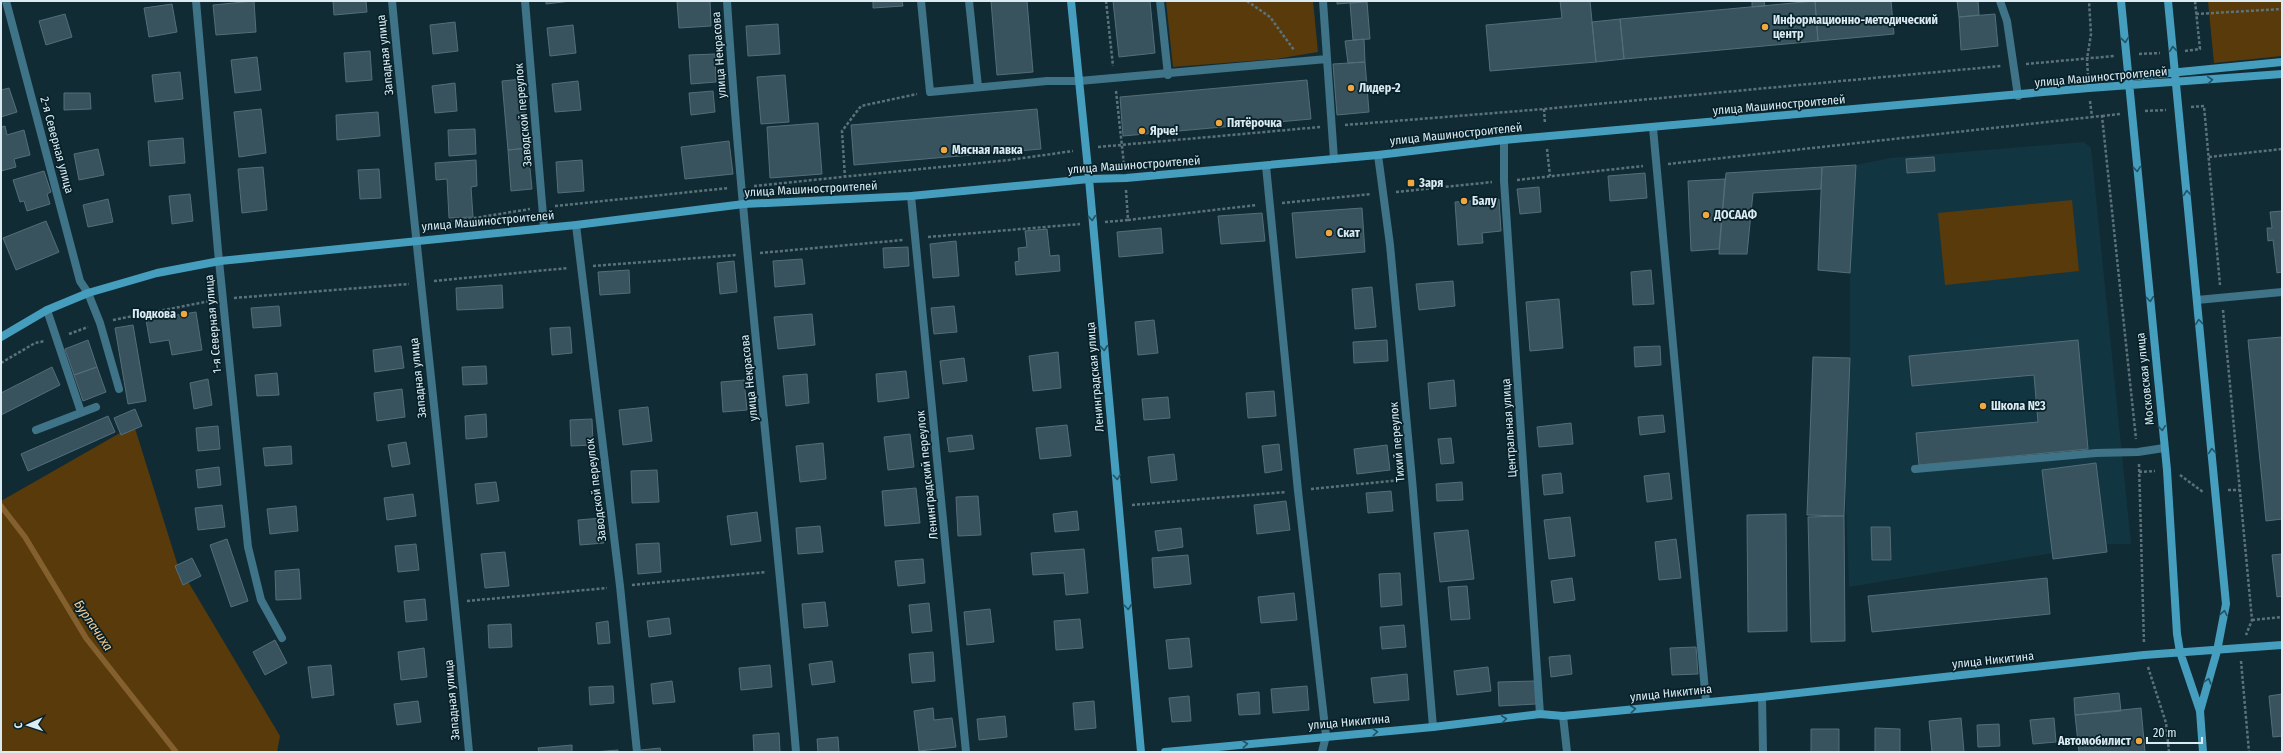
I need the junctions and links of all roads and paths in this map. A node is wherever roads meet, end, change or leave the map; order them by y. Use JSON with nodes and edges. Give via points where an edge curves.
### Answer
{"nodes":[{"id":1,"x":6,"y":1,"type":"edge"},
{"id":2,"x":196,"y":1,"type":"edge"},
{"id":3,"x":392,"y":1,"type":"edge"},
{"id":4,"x":525,"y":1,"type":"edge"},
{"id":5,"x":727,"y":1,"type":"edge"},
{"id":6,"x":921,"y":1,"type":"edge"},
{"id":7,"x":969,"y":1,"type":"edge"},
{"id":8,"x":1071,"y":1,"type":"edge"},
{"id":9,"x":1106,"y":1,"type":"edge"},
{"id":10,"x":1160,"y":1,"type":"edge"},
{"id":11,"x":1247,"y":1,"type":"edge"},
{"id":12,"x":1323,"y":1,"type":"edge"},
{"id":13,"x":2000,"y":1,"type":"edge"},
{"id":14,"x":2089,"y":1,"type":"edge"},
{"id":15,"x":2121,"y":1,"type":"edge"},
{"id":16,"x":2168,"y":1,"type":"edge"},
{"id":17,"x":2194,"y":1,"type":"edge"},
{"id":18,"x":2282,"y":9,"type":"edge"},
{"id":19,"x":2196,"y":14,"type":"junction"},
{"id":20,"x":2173,"y":52,"type":"junction"},
{"id":21,"x":2126,"y":55,"type":"junction"},
{"id":22,"x":1328,"y":59,"type":"junction"},
{"id":23,"x":2087,"y":60,"type":"junction"},
{"id":24,"x":1304,"y":62,"type":"junction"},
{"id":25,"x":2282,"y":62,"type":"edge"},
{"id":26,"x":2015,"y":65,"type":"junction"},
{"id":27,"x":2175,"y":73,"type":"junction"},
{"id":28,"x":2282,"y":74,"type":"edge"},
{"id":29,"x":1168,"y":75,"type":"junction"},
{"id":30,"x":2128,"y":76,"type":"junction"},
{"id":31,"x":1114,"y":78,"type":"junction"},
{"id":32,"x":1079,"y":81,"type":"junction"},
{"id":33,"x":2176,"y":83,"type":"junction"},
{"id":34,"x":2129,"y":86,"type":"junction"},
{"id":35,"x":978,"y":88,"type":"junction"},
{"id":36,"x":2089,"y":88,"type":"junction"},
{"id":37,"x":930,"y":92,"type":"junction"},
{"id":38,"x":2018,"y":96,"type":"junction"},
{"id":39,"x":2178,"y":108,"type":"junction"},
{"id":40,"x":2132,"y":113,"type":"junction"},
{"id":41,"x":2102,"y":116,"type":"junction"},
{"id":42,"x":2092,"y":117,"type":"junction"},
{"id":43,"x":1332,"y":126,"type":"junction"},
{"id":44,"x":1653,"y":128,"type":"junction"},
{"id":45,"x":1504,"y":140,"type":"junction"},
{"id":46,"x":2282,"y":149,"type":"edge"},
{"id":47,"x":1378,"y":155,"type":"junction"},
{"id":48,"x":2209,"y":157,"type":"junction"},
{"id":49,"x":1334,"y":159,"type":"junction"},
{"id":50,"x":1656,"y":165,"type":"junction"},
{"id":51,"x":1266,"y":166,"type":"junction"},
{"id":52,"x":844,"y":178,"type":"dead end"},
{"id":53,"x":1126,"y":178,"type":"junction"},
{"id":54,"x":1089,"y":180,"type":"junction"},
{"id":55,"x":1504,"y":181,"type":"junction"},
{"id":56,"x":1381,"y":193,"type":"junction"},
{"id":57,"x":911,"y":196,"type":"junction"},
{"id":58,"x":744,"y":204,"type":"junction"},
{"id":59,"x":1269,"y":204,"type":"junction"},
{"id":60,"x":576,"y":225,"type":"junction"},
{"id":61,"x":544,"y":227,"type":"junction"},
{"id":62,"x":415,"y":240,"type":"junction"},
{"id":63,"x":220,"y":261,"type":"junction"},
{"id":64,"x":2282,"y":292,"type":"edge"},
{"id":65,"x":88,"y":293,"type":"junction"},
{"id":66,"x":2222,"y":297,"type":"junction"},
{"id":67,"x":2197,"y":300,"type":"junction"},
{"id":68,"x":47,"y":310,"type":"junction"},
{"id":69,"x":1,"y":337,"type":"edge"},
{"id":70,"x":35,"y":343,"type":"dead end"},
{"id":71,"x":1,"y":363,"type":"edge"},
{"id":72,"x":119,"y":389,"type":"dead end"},
{"id":73,"x":96,"y":407,"type":"dead end"},
{"id":74,"x":81,"y":412,"type":"junction"},
{"id":75,"x":36,"y":430,"type":"dead end"},
{"id":76,"x":2164,"y":448,"type":"junction"},
{"id":77,"x":2138,"y":452,"type":"junction"},
{"id":78,"x":1915,"y":469,"type":"dead end"},
{"id":79,"x":2166,"y":470,"type":"junction"},
{"id":80,"x":2139,"y":472,"type":"junction"},
{"id":81,"x":1412,"y":479,"type":"junction"},
{"id":82,"x":2215,"y":490,"type":"junction"},
{"id":83,"x":2240,"y":490,"type":"junction"},
{"id":84,"x":1298,"y":491,"type":"junction"},
{"id":85,"x":1119,"y":506,"type":"junction"},
{"id":86,"x":2282,"y":617,"type":"edge"},
{"id":87,"x":2252,"y":620,"type":"junction"},
{"id":88,"x":282,"y":638,"type":"dead end"},
{"id":89,"x":2282,"y":645,"type":"edge"},
{"id":90,"x":2241,"y":649,"type":"junction"},
{"id":91,"x":2216,"y":651,"type":"junction"},
{"id":92,"x":2180,"y":652,"type":"junction"},
{"id":93,"x":2144,"y":655,"type":"junction"},
{"id":94,"x":1762,"y":697,"type":"junction"},
{"id":95,"x":1706,"y":701,"type":"junction"},
{"id":96,"x":2200,"y":711,"type":"junction"},
{"id":97,"x":1540,"y":714,"type":"junction"},
{"id":98,"x":1563,"y":716,"type":"junction"},
{"id":99,"x":1433,"y":727,"type":"junction"},
{"id":100,"x":1326,"y":736,"type":"junction"},
{"id":101,"x":469,"y":752,"type":"edge"},
{"id":102,"x":637,"y":752,"type":"edge"},
{"id":103,"x":796,"y":752,"type":"edge"},
{"id":104,"x":966,"y":752,"type":"edge"},
{"id":105,"x":1141,"y":752,"type":"edge"},
{"id":106,"x":1165,"y":752,"type":"edge"},
{"id":107,"x":1322,"y":752,"type":"edge"},
{"id":108,"x":1567,"y":752,"type":"edge"},
{"id":109,"x":1763,"y":752,"type":"edge"},
{"id":110,"x":2169,"y":752,"type":"edge"},
{"id":111,"x":2203,"y":752,"type":"edge"},
{"id":112,"x":2249,"y":752,"type":"edge"}],
"edges":[{"from":1,"to":65,"type":"street","name":"2-я Северная улица","via":[[80,281]]},
{"from":2,"to":63,"type":"street","name":"1-я Северная улица"},
{"from":3,"to":62,"type":"street","name":"Западная улица"},
{"from":4,"to":61,"type":"street","name":"Заводской переулок"},
{"from":5,"to":58,"type":"street","name":"улица Некрасова"},
{"from":6,"to":37,"type":"street"},
{"from":7,"to":35,"type":"street"},
{"from":8,"to":32,"type":"street","name":"Ленинградская улица"},
{"from":9,"to":31,"type":"path"},
{"from":10,"to":29,"type":"street"},
{"from":11,"to":24,"type":"path","via":[[1270,17]]},
{"from":12,"to":22,"type":"street"},
{"from":13,"to":26,"type":"street","via":[[2007,21]]},
{"from":14,"to":23,"type":"path","via":[[2091,34]]},
{"from":15,"to":21,"type":"street","name":"Московская улица","one_way":true},
{"from":20,"to":16,"type":"street","one_way":true},
{"from":17,"to":19,"type":"path"},
{"from":18,"to":19,"type":"path"},
{"from":19,"to":20,"type":"path","via":[[2200,49]]},
{"from":20,"to":21,"type":"path"},
{"from":20,"to":27,"type":"street"},
{"from":21,"to":23,"type":"path"},
{"from":21,"to":30,"type":"street","name":"Московская улица"},
{"from":22,"to":24,"type":"street"},
{"from":22,"to":43,"type":"street"},
{"from":23,"to":26,"type":"path"},
{"from":23,"to":36,"type":"path"},
{"from":24,"to":29,"type":"street"},
{"from":25,"to":27,"type":"street"},
{"from":26,"to":38,"type":"street"},
{"from":26,"to":43,"type":"path"},
{"from":27,"to":30,"type":"street"},
{"from":27,"to":33,"type":"street"},
{"from":33,"to":28,"type":"street","name":"улица Машиностроителей","one_way":true},
{"from":29,"to":31,"type":"street"},
{"from":30,"to":34,"type":"street","name":"Московская улица"},
{"from":31,"to":32,"type":"street"},
{"from":31,"to":53,"type":"path"},
{"from":32,"to":35,"type":"street","via":[[1047,81]]},
{"from":32,"to":54,"type":"street","name":"Ленинградская улица"},
{"from":33,"to":34,"type":"street","name":"улица Машиностроителей"},
{"from":33,"to":39,"type":"street"},
{"from":34,"to":36,"type":"street","name":"улица Машиностроителей"},
{"from":34,"to":40,"type":"street","name":"Московская улица"},
{"from":35,"to":37,"type":"street"},
{"from":36,"to":38,"type":"street","name":"улица Машиностроителей"},
{"from":36,"to":42,"type":"path"},
{"from":37,"to":52,"type":"path","via":[[862,106],[842,131]]},
{"from":38,"to":44,"type":"street","name":"улица Машиностроителей"},
{"from":39,"to":40,"type":"path"},
{"from":39,"to":48,"type":"path","via":[[2204,106]]},
{"from":67,"to":39,"type":"street","one_way":true},
{"from":40,"to":41,"type":"path"},
{"from":40,"to":76,"type":"street","name":"Московская улица","one_way":true},
{"from":41,"to":42,"type":"path"},
{"from":41,"to":77,"type":"path"},
{"from":42,"to":50,"type":"path"},
{"from":43,"to":49,"type":"street"},
{"from":44,"to":45,"type":"street","name":"улица Машиностроителей"},
{"from":44,"to":50,"type":"street"},
{"from":45,"to":47,"type":"street","name":"улица Машиностроителей"},
{"from":45,"to":55,"type":"street","name":"Центральная улица"},
{"from":46,"to":48,"type":"path"},
{"from":47,"to":49,"type":"street","name":"улица Машиностроителей"},
{"from":47,"to":56,"type":"street","name":"Тихий переулок"},
{"from":48,"to":66,"type":"path"},
{"from":49,"to":51,"type":"street","name":"улица Машиностроителей"},
{"from":50,"to":55,"type":"path"},
{"from":50,"to":95,"type":"street"},
{"from":51,"to":53,"type":"street","name":"улица Машиностроителей"},
{"from":51,"to":59,"type":"street"},
{"from":53,"to":54,"type":"street","name":"улица Машиностроителей"},
{"from":53,"to":59,"type":"path","via":[[1128,220]]},
{"from":54,"to":57,"type":"street","name":"улица Машиностроителей"},
{"from":54,"to":85,"type":"street","name":"Ленинградская улица","one_way":true},
{"from":55,"to":56,"type":"path"},
{"from":55,"to":97,"type":"street","name":"Центральная улица"},
{"from":56,"to":59,"type":"path"},
{"from":56,"to":81,"type":"street","name":"Тихий переулок","via":[[1390,244]]},
{"from":57,"to":58,"type":"street","name":"улица Машиностроителей"},
{"from":57,"to":104,"type":"street","name":"Ленинградский переулок"},
{"from":58,"to":60,"type":"street","name":"улица Машиностроителей"},
{"from":58,"to":103,"type":"street","name":"улица Некрасова","via":[[781,570]]},
{"from":59,"to":84,"type":"street"},
{"from":60,"to":61,"type":"street","name":"улица Машиностроителей"},
{"from":60,"to":102,"type":"street","name":"Заводской переулок","via":[[620,586]]},
{"from":61,"to":62,"type":"street","name":"улица Машиностроителей"},
{"from":62,"to":63,"type":"street","name":"улица Машиностроителей"},
{"from":62,"to":101,"type":"street","name":"Западная улица"},
{"from":63,"to":65,"type":"street","name":"улица Машиностроителей","via":[[157,273]]},
{"from":63,"to":88,"type":"street","name":"1-я Северная улица","via":[[248,548],[261,600]]},
{"from":64,"to":66,"type":"street"},
{"from":65,"to":68,"type":"street","name":"улица Машиностроителей"},
{"from":65,"to":72,"type":"street","name":"2-я Северная улица","via":[[100,323]]},
{"from":66,"to":67,"type":"street"},
{"from":66,"to":83,"type":"path"},
{"from":82,"to":67,"type":"street","one_way":true},
{"from":68,"to":69,"type":"street","name":"улица Машиностроителей"},
{"from":68,"to":74,"type":"street"},
{"from":70,"to":71,"type":"path"},
{"from":73,"to":74,"type":"street"},
{"from":74,"to":75,"type":"street"},
{"from":76,"to":77,"type":"street"},
{"from":76,"to":79,"type":"street","name":"Московская улица"},
{"from":77,"to":78,"type":"street","via":[[2096,453]]},
{"from":77,"to":80,"type":"path"},
{"from":79,"to":80,"type":"path"},
{"from":79,"to":82,"type":"path","via":[[2174,470],[2202,492]]},
{"from":79,"to":92,"type":"street","name":"Московская улица"},
{"from":80,"to":93,"type":"path"},
{"from":81,"to":84,"type":"path"},
{"from":81,"to":99,"type":"street","name":"Тихий переулок"},
{"from":82,"to":83,"type":"path"},
{"from":91,"to":82,"type":"street","one_way":true,"via":[[2226,604]]},
{"from":83,"to":87,"type":"path"},
{"from":84,"to":85,"type":"path"},
{"from":84,"to":100,"type":"street"},
{"from":85,"to":105,"type":"street","name":"Ленинградская улица","one_way":true},
{"from":86,"to":87,"type":"path"},
{"from":87,"to":90,"type":"path"},
{"from":89,"to":90,"type":"street"},
{"from":90,"to":91,"type":"street","name":"улица Никитина"},
{"from":90,"to":112,"type":"path"},
{"from":91,"to":92,"type":"street","name":"улица Никитина"},
{"from":96,"to":91,"type":"street","one_way":true},
{"from":92,"to":93,"type":"street","name":"улица Никитина"},
{"from":92,"to":96,"type":"street","name":"Московская улица"},
{"from":93,"to":94,"type":"street","name":"улица Никитина"},
{"from":93,"to":110,"type":"path","via":[[2166,723]]},
{"from":94,"to":95,"type":"street","name":"улица Никитина"},
{"from":94,"to":109,"type":"street"},
{"from":98,"to":95,"type":"street","name":"улица Никитина","one_way":true},
{"from":96,"to":111,"type":"street","name":"Московская улица"},
{"from":97,"to":98,"type":"street","name":"улица Никитина"},
{"from":99,"to":97,"type":"street","name":"улица Никитина","one_way":true},
{"from":98,"to":108,"type":"street"},
{"from":100,"to":99,"type":"street","name":"улица Никитина","one_way":true},
{"from":106,"to":100,"type":"street","name":"улица Никитина","one_way":true},
{"from":100,"to":107,"type":"street"}]}
